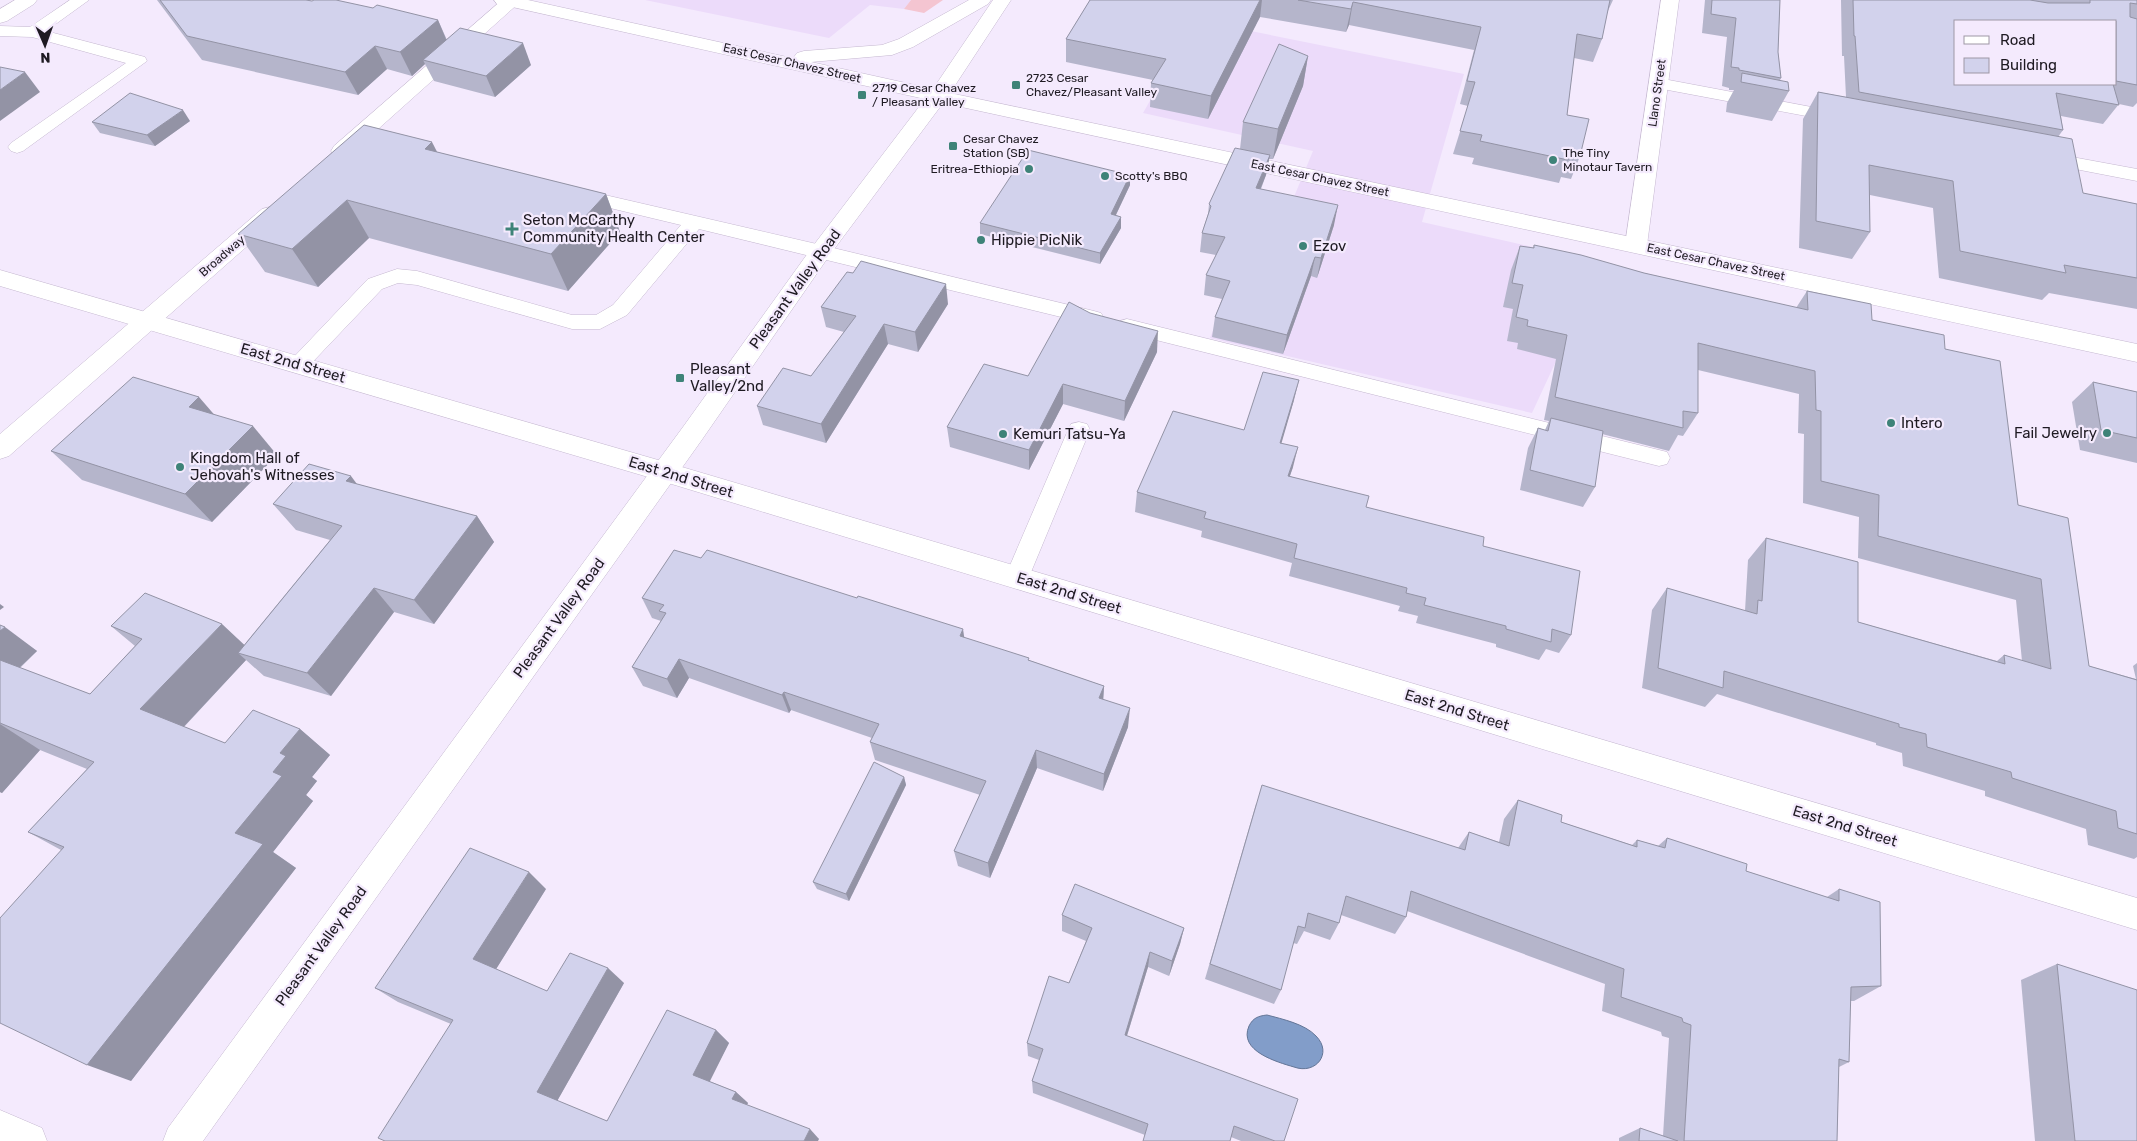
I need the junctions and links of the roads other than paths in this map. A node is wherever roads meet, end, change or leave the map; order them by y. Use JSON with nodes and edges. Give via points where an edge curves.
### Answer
{"nodes":[{"id":1,"x":28,"y":0,"type":"edge"},
{"id":2,"x":81,"y":0,"type":"edge"},
{"id":3,"x":982,"y":0,"type":"edge"},
{"id":4,"x":1002,"y":0,"type":"edge"},
{"id":5,"x":1670,"y":0,"type":"edge"},
{"id":6,"x":509,"y":1,"type":"edge"},
{"id":7,"x":0,"y":17,"type":"edge"},
{"id":8,"x":0,"y":31,"type":"edge"},
{"id":9,"x":33,"y":32,"type":"junction"},
{"id":10,"x":773,"y":59,"type":"junction"},
{"id":11,"x":1658,"y":83,"type":"junction"},
{"id":12,"x":938,"y":96,"type":"junction"},
{"id":13,"x":1854,"y":120,"type":"edge"},
{"id":14,"x":17,"y":147,"type":"dead end"},
{"id":15,"x":2030,"y":154,"type":"edge"},
{"id":16,"x":322,"y":168,"type":"edge"},
{"id":17,"x":2137,"y":175,"type":"edge"},
{"id":18,"x":592,"y":198,"type":"edge"},
{"id":19,"x":286,"y":200,"type":"edge"},
{"id":20,"x":695,"y":221,"type":"junction"},
{"id":21,"x":1636,"y":244,"type":"junction"},
{"id":22,"x":821,"y":250,"type":"junction"},
{"id":23,"x":0,"y":278,"type":"edge"},
{"id":24,"x":148,"y":321,"type":"junction"},
{"id":25,"x":2137,"y":353,"type":"edge"},
{"id":26,"x":298,"y":365,"type":"junction"},
{"id":27,"x":1079,"y":430,"type":"dead end"},
{"id":28,"x":0,"y":449,"type":"edge"},
{"id":29,"x":1659,"y":458,"type":"dead end"},
{"id":30,"x":665,"y":472,"type":"junction"},
{"id":31,"x":1017,"y":577,"type":"junction"},
{"id":32,"x":2137,"y":914,"type":"edge"},
{"id":33,"x":0,"y":1128,"type":"edge"},
{"id":34,"x":29,"y":1141,"type":"edge"},
{"id":35,"x":181,"y":1141,"type":"edge"}],
"edges":[{"from":1,"to":7,"type":"main road"},
{"from":2,"to":9,"type":"lane"},
{"from":3,"to":10,"type":"main road","via":[[906,43],[885,50]]},
{"from":4,"to":12,"type":"main road","name":"Pleasant Valley Road"},
{"from":5,"to":11,"type":"main road","name":"Llano Street"},
{"from":6,"to":10,"type":"main road","name":"East Cesar Chavez Street"},
{"from":6,"to":16,"type":"main road"},
{"from":8,"to":9,"type":"lane"},
{"from":9,"to":14,"type":"lane","via":[[139,62]]},
{"from":10,"to":12,"type":"main road","name":"East Cesar Chavez Street"},
{"from":11,"to":13,"type":"lane"},
{"from":11,"to":21,"type":"main road","name":"Llano Street"},
{"from":12,"to":21,"type":"main road","name":"East Cesar Chavez Street"},
{"from":12,"to":22,"type":"main road","name":"Pleasant Valley Road"},
{"from":15,"to":17,"type":"lane"},
{"from":18,"to":20,"type":"lane"},
{"from":19,"to":24,"type":"main road","name":"Broadway"},
{"from":20,"to":22,"type":"lane"},
{"from":20,"to":26,"type":"lane","via":[[620,310],[600,322],[572,322],[417,278],[397,276],[376,284]]},
{"from":21,"to":25,"type":"main road","name":"East Cesar Chavez Street"},
{"from":22,"to":29,"type":"lane"},
{"from":22,"to":30,"type":"main road","name":"Pleasant Valley Road"},
{"from":23,"to":24,"type":"main road","name":"East 2nd Street"},
{"from":24,"to":26,"type":"main road","name":"East 2nd Street"},
{"from":24,"to":28,"type":"main road","name":"Broadway"},
{"from":26,"to":30,"type":"main road","name":"East 2nd Street"},
{"from":27,"to":31,"type":"lane"},
{"from":30,"to":31,"type":"main road","name":"East 2nd Street"},
{"from":30,"to":35,"type":"main road","name":"Pleasant Valley Road"},
{"from":31,"to":32,"type":"main road","name":"East 2nd Street"},
{"from":33,"to":34,"type":"main road"}]}
